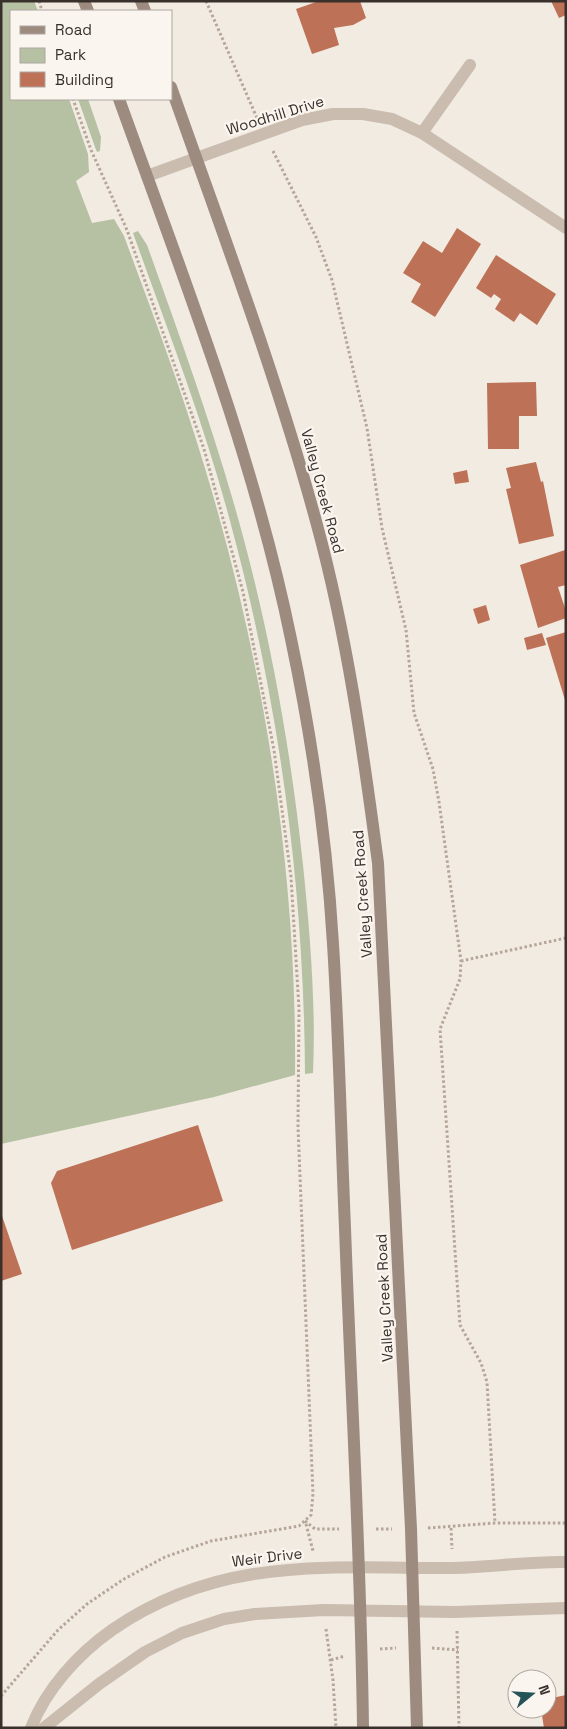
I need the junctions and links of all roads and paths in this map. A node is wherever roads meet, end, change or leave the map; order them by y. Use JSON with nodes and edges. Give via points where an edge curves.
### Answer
{"nodes":[{"id":1,"x":206,"y":1,"type":"edge"},
{"id":2,"x":470,"y":65,"type":"dead end"},
{"id":3,"x":172,"y":90,"type":"edge"},
{"id":4,"x":73,"y":100,"type":"edge"},
{"id":5,"x":119,"y":100,"type":"edge"},
{"id":6,"x":264,"y":133,"type":"junction"},
{"id":7,"x":422,"y":133,"type":"junction"},
{"id":8,"x":196,"y":157,"type":"junction"},
{"id":9,"x":147,"y":176,"type":"junction"},
{"id":10,"x":566,"y":228,"type":"edge"},
{"id":11,"x":566,"y":938,"type":"edge"},
{"id":12,"x":461,"y":961,"type":"junction"},
{"id":13,"x":566,"y":1522,"type":"edge"},
{"id":14,"x":495,"y":1523,"type":"junction"},
{"id":15,"x":451,"y":1528,"type":"dead end"},
{"id":16,"x":566,"y":1562,"type":"edge"},
{"id":17,"x":359,"y":1568,"type":"junction"},
{"id":18,"x":412,"y":1568,"type":"junction"},
{"id":19,"x":566,"y":1608,"type":"edge"},
{"id":20,"x":361,"y":1609,"type":"junction"},
{"id":21,"x":413,"y":1610,"type":"junction"},
{"id":22,"x":458,"y":1650,"type":"dead end"},
{"id":23,"x":331,"y":1660,"type":"dead end"},
{"id":24,"x":1,"y":1696,"type":"edge"},
{"id":25,"x":30,"y":1728,"type":"edge"},
{"id":26,"x":44,"y":1728,"type":"edge"},
{"id":27,"x":336,"y":1728,"type":"edge"},
{"id":28,"x":364,"y":1728,"type":"edge"},
{"id":29,"x":417,"y":1728,"type":"edge"},
{"id":30,"x":459,"y":1728,"type":"edge"}],
"edges":[{"from":1,"to":6,"type":"path"},
{"from":2,"to":7,"type":"street"},
{"from":3,"to":8,"type":"main road","name":"Valley Creek Road"},
{"from":4,"to":24,"type":"path","via":[[91,150],[127,230],[206,456],[243,592],[274,750],[291,877],[299,1008],[298,1127],[313,1494],[311,1515],[299,1526],[211,1541],[165,1557],[124,1579],[87,1604],[58,1630]]},
{"from":5,"to":9,"type":"main road"},
{"from":6,"to":7,"type":"street","name":"Woodhill Drive","via":[[322,115],[348,113],[392,119]]},
{"from":6,"to":8,"type":"street","name":"Woodhill Drive"},
{"from":6,"to":12,"type":"path","via":[[316,237],[332,280],[367,428],[382,528],[406,630],[414,713],[433,769]]},
{"from":7,"to":10,"type":"street","name":"Woodhill Drive"},
{"from":8,"to":9,"type":"street","name":"Woodhill Drive"},
{"from":8,"to":18,"type":"main road","name":"Valley Creek Road","via":[[284,412],[318,526],[365,760],[378,863]]},
{"from":9,"to":17,"type":"main road","via":[[249,472],[280,589],[306,717],[322,828],[333,942]]},
{"from":11,"to":12,"type":"path"},
{"from":12,"to":14,"type":"path","via":[[460,979],[440,1029],[460,1325],[481,1363],[487,1382]]},
{"from":13,"to":14,"type":"path"},
{"from":14,"to":15,"type":"path"},
{"from":16,"to":18,"type":"street","name":"Weir Drive"},
{"from":17,"to":18,"type":"street","name":"Weir Drive"},
{"from":17,"to":20,"type":"main road"},
{"from":17,"to":25,"type":"street","name":"Weir Drive","via":[[248,1573],[199,1586],[148,1608],[108,1632],[82,1654],[38,1711]]},
{"from":18,"to":21,"type":"main road","name":"Valley Creek Road"},
{"from":19,"to":21,"type":"street","via":[[455,1612]]},
{"from":20,"to":21,"type":"street"},
{"from":20,"to":26,"type":"street","via":[[245,1615],[187,1631],[126,1664]]},
{"from":20,"to":28,"type":"main road"},
{"from":21,"to":29,"type":"main road","name":"Valley Creek Road"},
{"from":22,"to":30,"type":"path"},
{"from":23,"to":27,"type":"path"}]}
